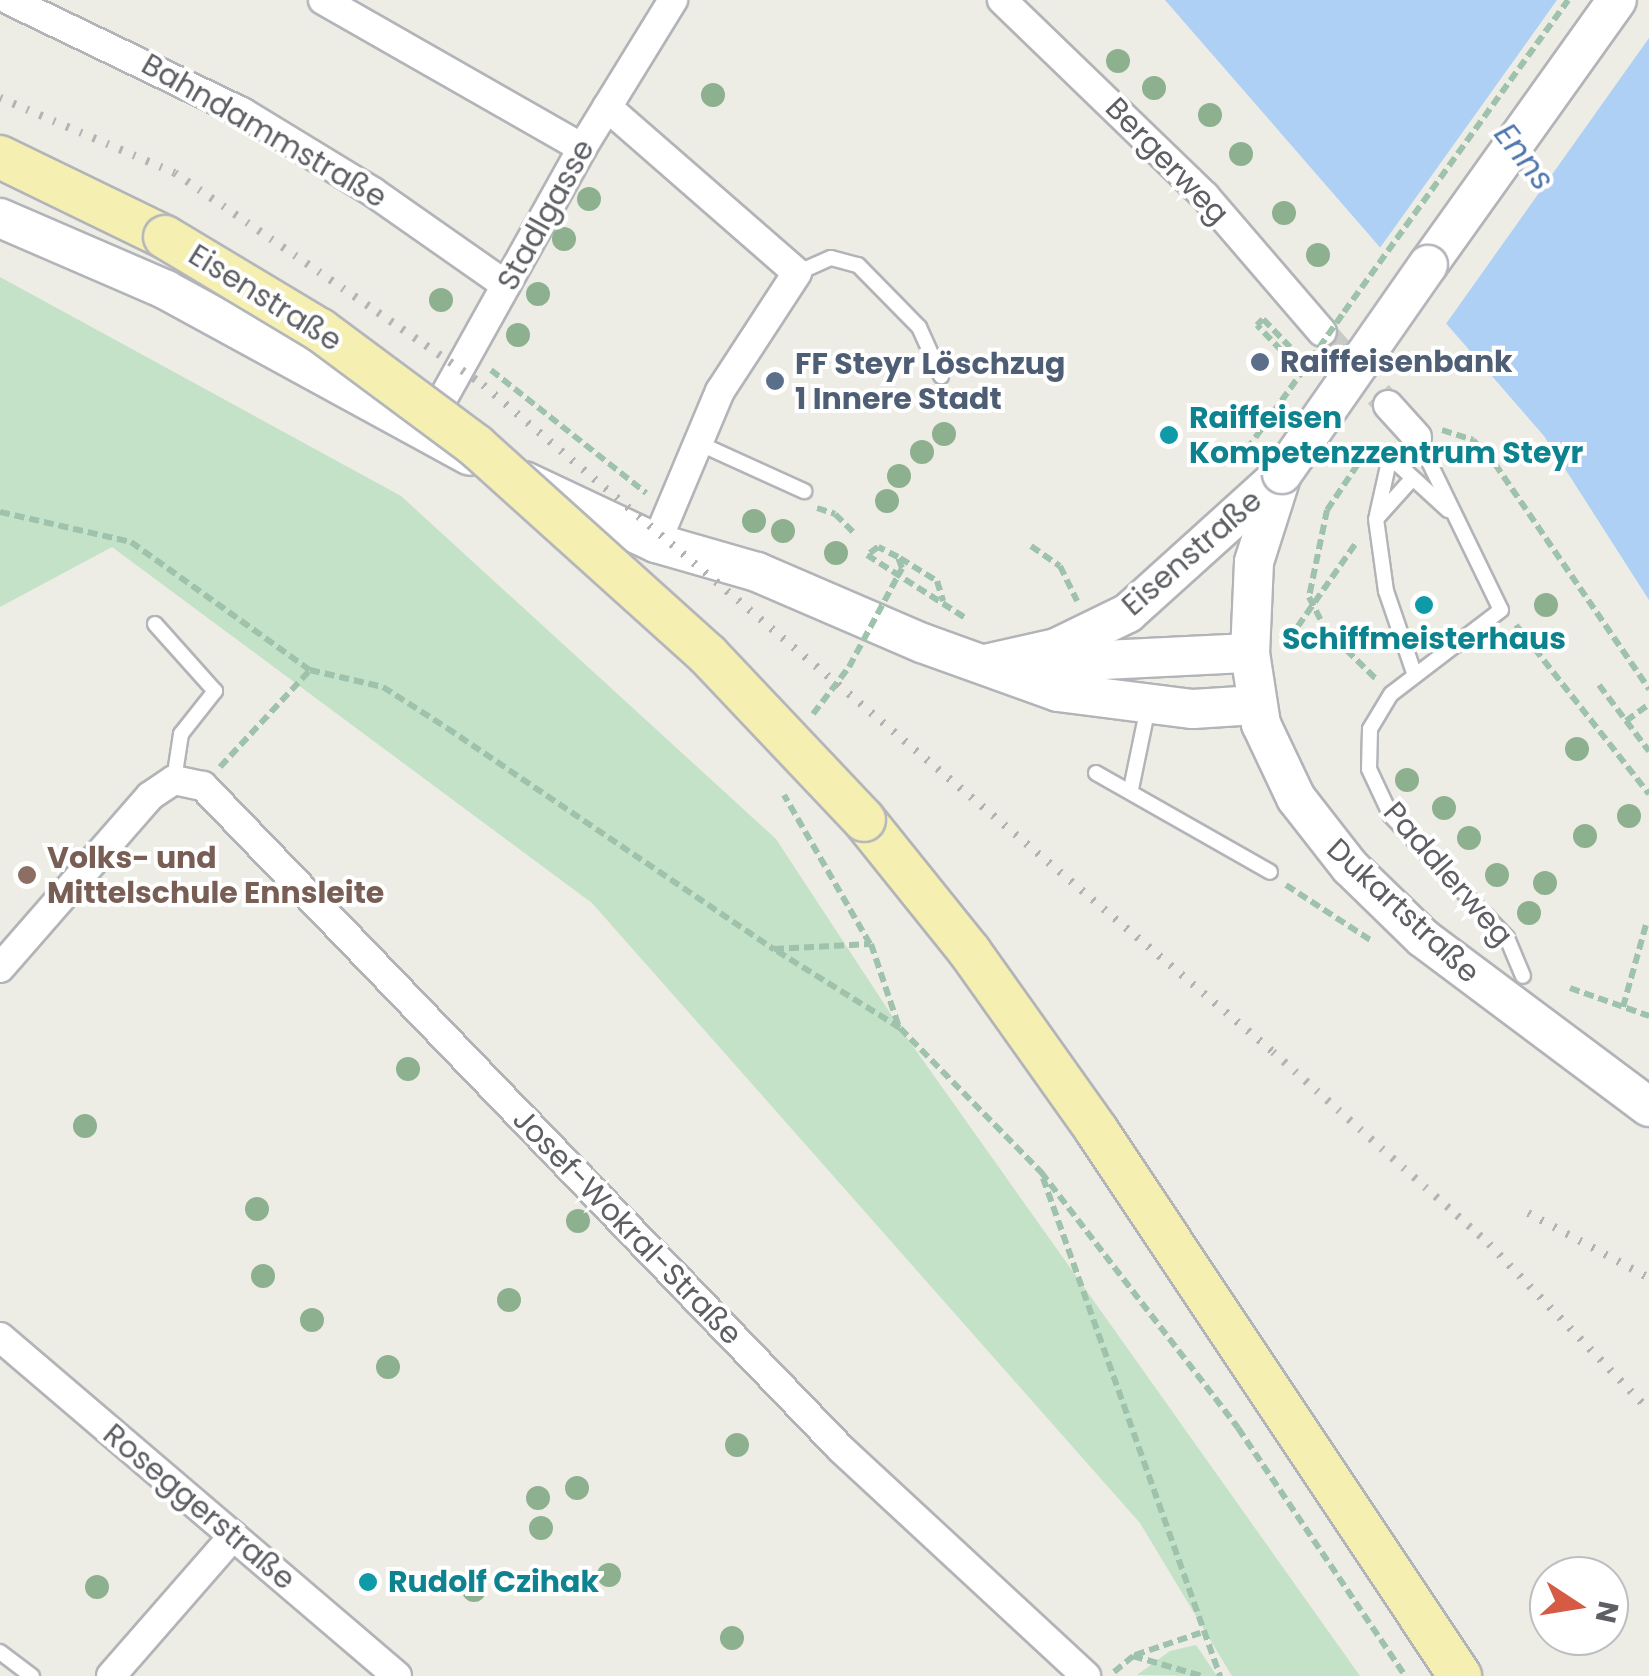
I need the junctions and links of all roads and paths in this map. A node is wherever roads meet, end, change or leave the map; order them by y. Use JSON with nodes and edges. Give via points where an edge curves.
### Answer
{"nodes":[{"id":1,"x":9,"y":0,"type":"edge"},
{"id":2,"x":323,"y":0,"type":"edge"},
{"id":3,"x":673,"y":0,"type":"edge"},
{"id":4,"x":1002,"y":0,"type":"edge"},
{"id":5,"x":1568,"y":0,"type":"edge"},
{"id":6,"x":1617,"y":0,"type":"edge"},
{"id":7,"x":607,"y":107,"type":"junction"},
{"id":8,"x":582,"y":148,"type":"junction"},
{"id":9,"x":0,"y":157,"type":"edge"},
{"id":10,"x":0,"y":218,"type":"edge"},
{"id":11,"x":797,"y":274,"type":"junction"},
{"id":12,"x":506,"y":285,"type":"junction"},
{"id":13,"x":1322,"y":332,"type":"tunnel mouth"},
{"id":14,"x":469,"y":352,"type":"junction"},
{"id":15,"x":1299,"y":352,"type":"dead end"},
{"id":16,"x":1300,"y":374,"type":"junction"},
{"id":17,"x":941,"y":376,"type":"dead end"},
{"id":18,"x":1388,"y":405,"type":"tunnel mouth"},
{"id":19,"x":424,"y":434,"type":"junction"},
{"id":20,"x":1375,"y":438,"type":"dead end"},
{"id":21,"x":1418,"y":438,"type":"junction"},
{"id":22,"x":696,"y":442,"type":"junction"},
{"id":23,"x":1231,"y":472,"type":"dead end"},
{"id":24,"x":1282,"y":474,"type":"junction"},
{"id":25,"x":1411,"y":480,"type":"junction"},
{"id":26,"x":804,"y":491,"type":"dead end"},
{"id":27,"x":0,"y":512,"type":"edge"},
{"id":28,"x":1451,"y":512,"type":"junction"},
{"id":29,"x":1376,"y":519,"type":"junction"},
{"id":30,"x":663,"y":528,"type":"junction"},
{"id":31,"x":1032,"y":546,"type":"dead end"},
{"id":32,"x":1349,"y":551,"type":"dead end"},
{"id":33,"x":899,"y":558,"type":"junction"},
{"id":34,"x":1070,"y":586,"type":"dead end"},
{"id":35,"x":1310,"y":606,"type":"junction"},
{"id":36,"x":1501,"y":610,"type":"junction"},
{"id":37,"x":155,"y":624,"type":"dead end"},
{"id":38,"x":1289,"y":638,"type":"dead end"},
{"id":39,"x":1250,"y":652,"type":"junction"},
{"id":40,"x":985,"y":664,"type":"junction"},
{"id":41,"x":849,"y":667,"type":"dead end"},
{"id":42,"x":310,"y":670,"type":"junction"},
{"id":43,"x":1414,"y":673,"type":"junction"},
{"id":44,"x":1599,"y":685,"type":"dead end"},
{"id":45,"x":1649,"y":689,"type":"edge"},
{"id":46,"x":1392,"y":694,"type":"junction"},
{"id":47,"x":1649,"y":704,"type":"edge"},
{"id":48,"x":1256,"y":705,"type":"junction"},
{"id":49,"x":1148,"y":706,"type":"junction"},
{"id":50,"x":1626,"y":721,"type":"junction"},
{"id":51,"x":1649,"y":751,"type":"edge"},
{"id":52,"x":1096,"y":773,"type":"dead end"},
{"id":53,"x":174,"y":780,"type":"junction"},
{"id":54,"x":203,"y":786,"type":"junction"},
{"id":55,"x":780,"y":788,"type":"dead end"},
{"id":56,"x":1131,"y":789,"type":"junction"},
{"id":57,"x":1649,"y":794,"type":"edge"},
{"id":58,"x":1270,"y":872,"type":"dead end"},
{"id":59,"x":1648,"y":921,"type":"edge"},
{"id":60,"x":870,"y":944,"type":"junction"},
{"id":61,"x":774,"y":949,"type":"junction"},
{"id":62,"x":0,"y":968,"type":"edge"},
{"id":63,"x":1524,"y":976,"type":"dead end"},
{"id":64,"x":1570,"y":988,"type":"dead end"},
{"id":65,"x":1624,"y":1007,"type":"junction"},
{"id":66,"x":1649,"y":1016,"type":"edge"},
{"id":67,"x":900,"y":1028,"type":"junction"},
{"id":68,"x":1649,"y":1107,"type":"edge"},
{"id":69,"x":1041,"y":1172,"type":"junction"},
{"id":70,"x":0,"y":1337,"type":"edge"},
{"id":71,"x":233,"y":1536,"type":"junction"},
{"id":72,"x":1200,"y":1634,"type":"junction"},
{"id":73,"x":0,"y":1652,"type":"edge"},
{"id":74,"x":1133,"y":1656,"type":"junction"},
{"id":75,"x":1080,"y":1674,"type":"edge"},
{"id":76,"x":32,"y":1676,"type":"edge"},
{"id":77,"x":110,"y":1676,"type":"edge"},
{"id":78,"x":398,"y":1676,"type":"edge"},
{"id":79,"x":1110,"y":1676,"type":"edge"},
{"id":80,"x":1202,"y":1676,"type":"edge"},
{"id":81,"x":1220,"y":1676,"type":"edge"},
{"id":82,"x":1405,"y":1676,"type":"edge"},
{"id":83,"x":1460,"y":1676,"type":"edge"}],
"edges":[{"from":1,"to":12,"type":"street","name":"Bahndammstraße","via":[[242,112],[374,192]]},
{"from":2,"to":8,"type":"street"},
{"from":3,"to":7,"type":"street","name":"Stadlgasse"},
{"from":4,"to":13,"type":"street","name":"Bergerweg","via":[[1204,196]]},
{"from":5,"to":16,"type":"path","bridge":true},
{"from":6,"to":24,"type":"street","bridge":true},
{"from":7,"to":8,"type":"street","name":"Stadlgasse"},
{"from":7,"to":11,"type":"street"},
{"from":8,"to":12,"type":"street","name":"Stadlgasse"},
{"from":9,"to":83,"type":"main road","name":"Eisenstraße","bridge":true,"via":[[166,236],[320,330],[476,446],[639,588],[864,820],[970,952],[1087,1116]]},
{"from":10,"to":19,"type":"street","name":"Eisenstraße","via":[[166,290]]},
{"from":11,"to":17,"type":"lane","via":[[831,258],[858,265],[928,339]]},
{"from":11,"to":22,"type":"street","via":[[720,390]]},
{"from":12,"to":14,"type":"street","name":"Stadlgasse"},
{"from":14,"to":19,"type":"street","name":"Stadlgasse"},
{"from":14,"to":30,"type":"path"},
{"from":15,"to":16,"type":"path","via":[[1263,319],[1257,325]]},
{"from":16,"to":23,"type":"path"},
{"from":18,"to":21,"type":"street"},
{"from":19,"to":30,"type":"street","name":"Eisenstraße"},
{"from":20,"to":35,"type":"path","via":[[1327,510],[1313,557]]},
{"from":21,"to":28,"type":"lane"},
{"from":21,"to":45,"type":"path","via":[[1458,432],[1495,464]]},
{"from":22,"to":26,"type":"lane"},
{"from":22,"to":30,"type":"street"},
{"from":24,"to":39,"type":"street","name":"Dukartstraße","via":[[1254,562]]},
{"from":24,"to":40,"type":"street","name":"Eisenstraße","via":[[1128,613],[1056,648]]},
{"from":25,"to":28,"type":"lane"},
{"from":25,"to":29,"type":"lane"},
{"from":25,"to":29,"type":"lane","via":[[1390,458]]},
{"from":27,"to":42,"type":"path","via":[[131,542]]},
{"from":28,"to":36,"type":"lane"},
{"from":29,"to":43,"type":"lane","via":[[1386,591]]},
{"from":30,"to":40,"type":"street","name":"Eisenstraße"},
{"from":31,"to":34,"type":"path","via":[[1060,566]]},
{"from":32,"to":35,"type":"path"},
{"from":33,"to":33,"type":"path","via":[[878,547],[866,555],[944,602],[937,581]]},
{"from":33,"to":41,"type":"path","bridge":true,"via":[[902,568]]},
{"from":35,"to":38,"type":"path"},
{"from":35,"to":46,"type":"path","via":[[1324,630]]},
{"from":36,"to":43,"type":"lane","name":"Paddlerweg"},
{"from":36,"to":57,"type":"path"},
{"from":37,"to":53,"type":"lane","via":[[215,691],[181,734]]},
{"from":39,"to":40,"type":"street","name":"Eisenstraße"},
{"from":39,"to":48,"type":"street","name":"Dukartstraße"},
{"from":40,"to":49,"type":"street","name":"Eisenstraße","via":[[1080,698]]},
{"from":42,"to":54,"type":"path"},
{"from":42,"to":61,"type":"path","via":[[383,687]]},
{"from":43,"to":46,"type":"lane","name":"Paddlerweg"},
{"from":44,"to":50,"type":"path"},
{"from":46,"to":63,"type":"lane","name":"Paddlerweg","via":[[1370,729],[1367,752],[1378,794],[1409,837],[1507,938]]},
{"from":47,"to":50,"type":"path"},
{"from":48,"to":49,"type":"street","name":"Eisenstraße"},
{"from":48,"to":68,"type":"street","name":"Dukartstraße","via":[[1296,798],[1350,867],[1468,976]]},
{"from":49,"to":56,"type":"lane"},
{"from":50,"to":51,"type":"path"},
{"from":52,"to":56,"type":"lane"},
{"from":53,"to":54,"type":"street"},
{"from":53,"to":62,"type":"street","via":[[150,796]]},
{"from":54,"to":75,"type":"street","name":"Josef-Wokral-Straße","via":[[841,1449]]},
{"from":55,"to":60,"type":"path"},
{"from":56,"to":58,"type":"lane"},
{"from":59,"to":65,"type":"path"},
{"from":60,"to":61,"type":"path"},
{"from":60,"to":67,"type":"path"},
{"from":61,"to":67,"type":"path"},
{"from":64,"to":65,"type":"path"},
{"from":65,"to":66,"type":"path"},
{"from":67,"to":69,"type":"path"},
{"from":69,"to":72,"type":"path"},
{"from":69,"to":82,"type":"path","via":[[1238,1428]]},
{"from":70,"to":71,"type":"street","name":"Roseggerstraße"},
{"from":71,"to":77,"type":"street"},
{"from":71,"to":78,"type":"street","name":"Roseggerstraße"},
{"from":72,"to":74,"type":"path"},
{"from":72,"to":81,"type":"path"},
{"from":73,"to":76,"type":"lane"},
{"from":74,"to":79,"type":"path"},
{"from":74,"to":80,"type":"path"}]}
